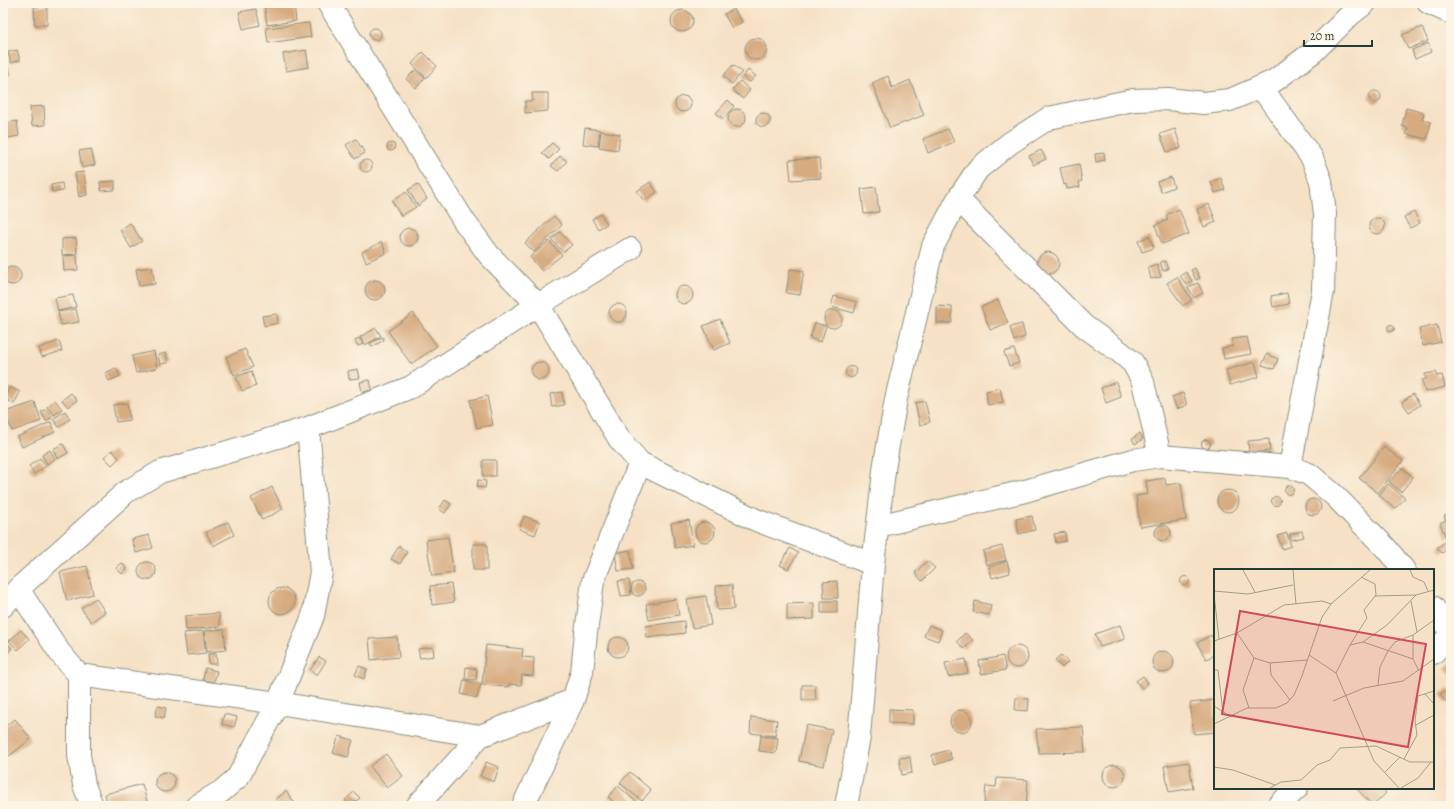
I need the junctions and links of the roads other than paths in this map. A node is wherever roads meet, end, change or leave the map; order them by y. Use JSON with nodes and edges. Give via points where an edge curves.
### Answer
{"nodes":[{"id":1,"x":328,"y":3,"type":"edge"},
{"id":2,"x":1365,"y":3,"type":"edge"},
{"id":3,"x":1261,"y":87,"type":"junction"},
{"id":4,"x":958,"y":199,"type":"junction"},
{"id":5,"x":630,"y":249,"type":"dead end"},
{"id":6,"x":538,"y":305,"type":"junction"},
{"id":7,"x":308,"y":428,"type":"junction"},
{"id":8,"x":1160,"y":456,"type":"junction"},
{"id":9,"x":640,"y":463,"type":"junction"},
{"id":10,"x":1290,"y":467,"type":"junction"},
{"id":11,"x":878,"y":526,"type":"junction"},
{"id":12,"x":873,"y":564,"type":"junction"},
{"id":13,"x":1403,"y":569,"type":"edge"},
{"id":14,"x":18,"y":589,"type":"junction"},
{"id":15,"x":3,"y":606,"type":"edge"},
{"id":16,"x":1434,"y":608,"type":"edge"},
{"id":17,"x":1451,"y":633,"type":"edge"},
{"id":18,"x":1434,"y":652,"type":"edge"},
{"id":19,"x":79,"y":675,"type":"junction"},
{"id":20,"x":573,"y":700,"type":"junction"},
{"id":21,"x":278,"y":703,"type":"junction"},
{"id":22,"x":480,"y":736,"type":"junction"},
{"id":23,"x":1296,"y":789,"type":"edge"},
{"id":24,"x":92,"y":806,"type":"edge"},
{"id":25,"x":197,"y":806,"type":"edge"},
{"id":26,"x":417,"y":806,"type":"edge"},
{"id":27,"x":523,"y":806,"type":"edge"},
{"id":28,"x":846,"y":806,"type":"edge"},
{"id":29,"x":1278,"y":806,"type":"edge"}],
"edges":[{"from":1,"to":6,"type":"street","via":[[464,221],[489,255]]},
{"from":2,"to":3,"type":"street","via":[[1313,52],[1274,81]]},
{"from":3,"to":4,"type":"street","via":[[1230,100],[1133,100],[1049,118],[1010,143],[978,169]]},
{"from":3,"to":10,"type":"street","via":[[1312,158],[1321,181],[1325,214],[1324,291]]},
{"from":4,"to":8,"type":"street","via":[[1084,326],[1133,363],[1143,382]]},
{"from":4,"to":11,"type":"street","via":[[933,246],[896,399]]},
{"from":5,"to":6,"type":"street"},
{"from":6,"to":7,"type":"street","via":[[411,387]]},
{"from":6,"to":9,"type":"street","via":[[620,440]]},
{"from":7,"to":14,"type":"street","via":[[160,472],[126,492]]},
{"from":7,"to":21,"type":"street","via":[[321,572],[313,616]]},
{"from":8,"to":10,"type":"street"},
{"from":8,"to":11,"type":"street","via":[[1133,460],[1025,491]]},
{"from":9,"to":12,"type":"street","via":[[756,520]]},
{"from":9,"to":20,"type":"street","via":[[593,581],[582,672]]},
{"from":10,"to":13,"type":"street","via":[[1309,474],[1335,496]]},
{"from":11,"to":12,"type":"street"},
{"from":12,"to":28,"type":"street","via":[[860,737]]},
{"from":14,"to":15,"type":"street"},
{"from":14,"to":19,"type":"street","via":[[60,653]]},
{"from":16,"to":17,"type":"street"},
{"from":17,"to":18,"type":"street"},
{"from":19,"to":21,"type":"street"},
{"from":19,"to":24,"type":"street","via":[[79,755],[84,785]]},
{"from":20,"to":22,"type":"street"},
{"from":20,"to":27,"type":"street"},
{"from":21,"to":22,"type":"street"},
{"from":21,"to":25,"type":"street","via":[[238,777],[222,791]]},
{"from":22,"to":26,"type":"street"},
{"from":23,"to":29,"type":"street"}]}
